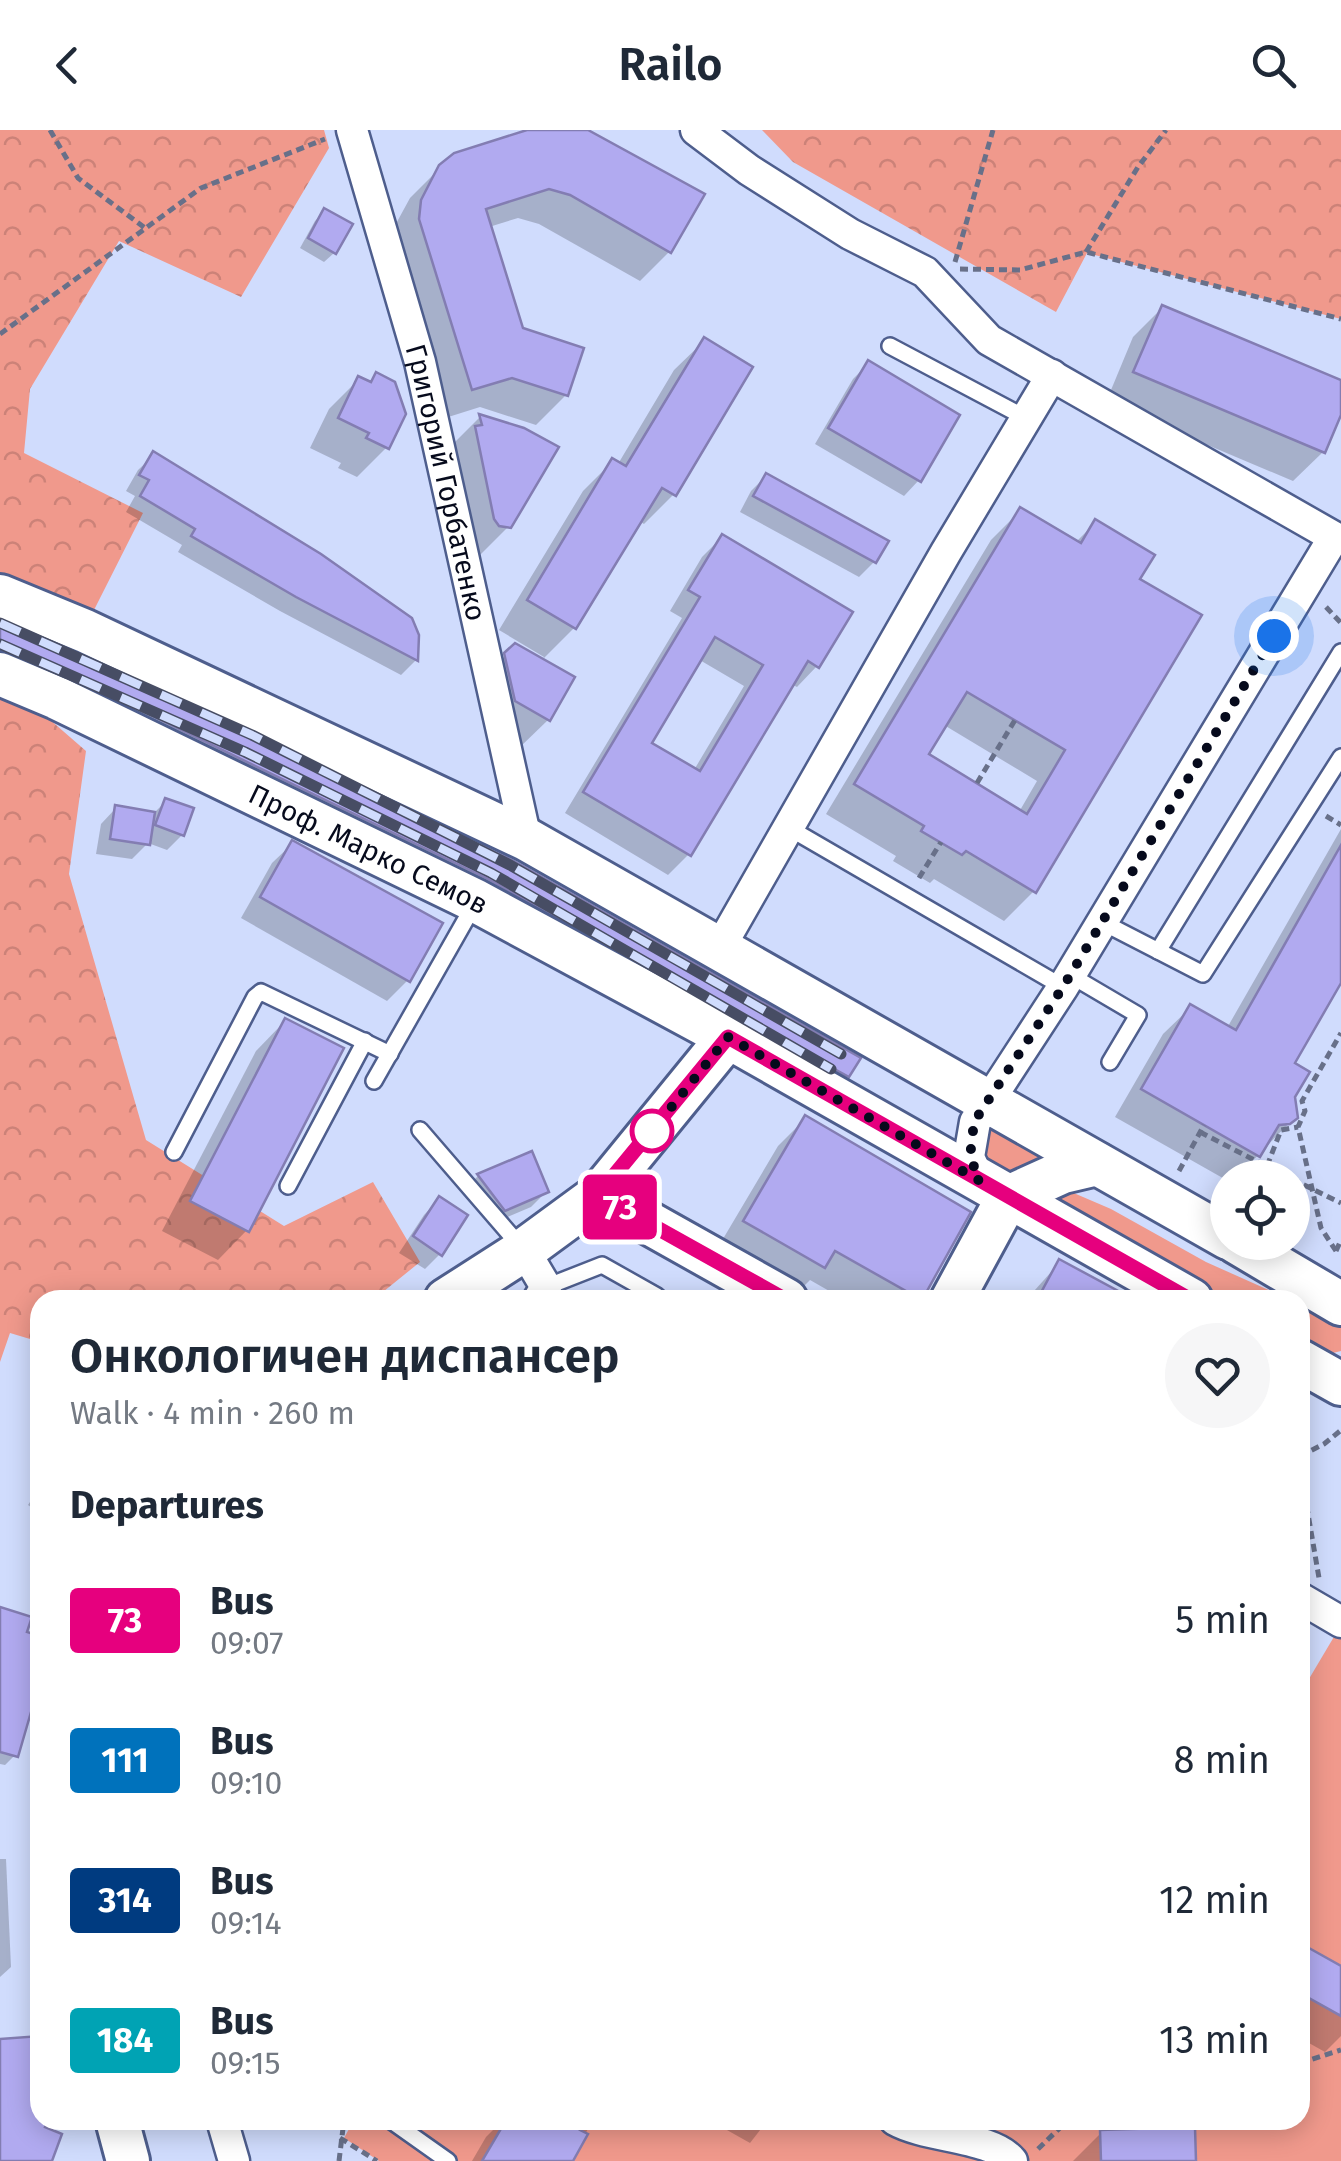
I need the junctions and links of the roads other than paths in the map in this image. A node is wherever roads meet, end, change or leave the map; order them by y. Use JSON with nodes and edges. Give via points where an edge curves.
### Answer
{"nodes":[{"id":1,"x":696,"y":130,"type":"edge"},
{"id":2,"x":342,"y":133,"type":"edge"},
{"id":3,"x":890,"y":346,"type":"dead end"},
{"id":4,"x":1052,"y":375,"type":"junction"},
{"id":5,"x":1026,"y":418,"type":"junction"},
{"id":6,"x":0,"y":596,"type":"edge"},
{"id":7,"x":1341,"y":652,"type":"edge"},
{"id":8,"x":0,"y":674,"type":"edge"},
{"id":9,"x":1341,"y":757,"type":"edge"},
{"id":10,"x":789,"y":828,"type":"junction"},
{"id":11,"x":526,"y":839,"type":"junction"},
{"id":12,"x":476,"y":901,"type":"junction"},
{"id":13,"x":1102,"y":922,"type":"junction"},
{"id":14,"x":719,"y":948,"type":"junction"},
{"id":15,"x":1158,"y":952,"type":"junction"},
{"id":16,"x":1067,"y":981,"type":"junction"},
{"id":17,"x":728,"y":1037,"type":"junction"},
{"id":18,"x":365,"y":1041,"type":"junction"},
{"id":19,"x":390,"y":1054,"type":"junction"},
{"id":20,"x":1110,"y":1062,"type":"dead end"},
{"id":21,"x":374,"y":1081,"type":"dead end"},
{"id":22,"x":988,"y":1102,"type":"junction"},
{"id":23,"x":420,"y":1130,"type":"dead end"},
{"id":24,"x":174,"y":1152,"type":"dead end"},
{"id":25,"x":1098,"y":1164,"type":"junction"},
{"id":26,"x":288,"y":1186,"type":"dead end"},
{"id":27,"x":598,"y":1195,"type":"junction"},
{"id":28,"x":995,"y":1199,"type":"junction"},
{"id":29,"x":1210,"y":1228,"type":"edge"},
{"id":30,"x":524,"y":1250,"type":"junction"},
{"id":31,"x":1266,"y":1260,"type":"edge"},
{"id":32,"x":462,"y":1290,"type":"edge"},
{"id":33,"x":540,"y":1290,"type":"edge"},
{"id":34,"x":550,"y":1290,"type":"edge"},
{"id":35,"x":646,"y":1290,"type":"edge"},
{"id":36,"x":768,"y":1290,"type":"edge"},
{"id":37,"x":956,"y":1290,"type":"edge"},
{"id":38,"x":1172,"y":1290,"type":"edge"},
{"id":39,"x":1341,"y":1304,"type":"edge"},
{"id":40,"x":1310,"y":1367,"type":"edge"},
{"id":41,"x":1341,"y":1384,"type":"edge"},
{"id":42,"x":1312,"y":1594,"type":"edge"},
{"id":43,"x":1341,"y":1622,"type":"edge"},
{"id":44,"x":120,"y":2130,"type":"edge"},
{"id":45,"x":225,"y":2130,"type":"edge"},
{"id":46,"x":404,"y":2130,"type":"edge"},
{"id":47,"x":912,"y":2130,"type":"edge"},
{"id":48,"x":128,"y":2161,"type":"edge"},
{"id":49,"x":234,"y":2161,"type":"edge"},
{"id":50,"x":448,"y":2161,"type":"edge"},
{"id":51,"x":1012,"y":2161,"type":"edge"}],
"edges":[{"from":1,"to":4,"type":"street","via":[[850,234],[926,272],[988,340]]},
{"from":2,"to":11,"type":"street","name":"Григорий Горбатенко","via":[[420,362]]},
{"from":3,"to":5,"type":"lane"},
{"from":4,"to":5,"type":"street"},
{"from":4,"to":13,"type":"street","via":[[1334,537]]},
{"from":5,"to":10,"type":"street"},
{"from":6,"to":11,"type":"main road"},
{"from":7,"to":15,"type":"lane"},
{"from":8,"to":12,"type":"main road","name":"Проф. Марко Семов"},
{"from":9,"to":15,"type":"lane","via":[[1203,974]]},
{"from":10,"to":14,"type":"street"},
{"from":10,"to":16,"type":"lane"},
{"from":11,"to":14,"type":"main road"},
{"from":12,"to":17,"type":"main road","name":"Проф. Марко Семов"},
{"from":12,"to":19,"type":"lane"},
{"from":13,"to":15,"type":"lane"},
{"from":13,"to":16,"type":"street"},
{"from":14,"to":22,"type":"main road"},
{"from":16,"to":20,"type":"lane","via":[[1138,1015]]},
{"from":16,"to":22,"type":"street"},
{"from":17,"to":27,"type":"main road"},
{"from":17,"to":28,"type":"main road","name":"Проф. Марко Семов"},
{"from":18,"to":19,"type":"lane"},
{"from":18,"to":24,"type":"lane","via":[[261,992]]},
{"from":18,"to":26,"type":"lane"},
{"from":19,"to":21,"type":"lane"},
{"from":22,"to":25,"type":"main road"},
{"from":22,"to":28,"type":"street","via":[[974,1122],[970,1157]]},
{"from":23,"to":30,"type":"lane"},
{"from":25,"to":28,"type":"main road"},
{"from":25,"to":29,"type":"main road"},
{"from":27,"to":30,"type":"main road"},
{"from":27,"to":36,"type":"main road"},
{"from":28,"to":37,"type":"main road"},
{"from":28,"to":38,"type":"main road","name":"Проф. Марко Семов"},
{"from":30,"to":32,"type":"main road"},
{"from":30,"to":33,"type":"street"},
{"from":31,"to":39,"type":"main road"},
{"from":34,"to":35,"type":"lane","via":[[602,1265]]},
{"from":40,"to":41,"type":"main road"},
{"from":42,"to":43,"type":"street"},
{"from":44,"to":48,"type":"main road"},
{"from":45,"to":49,"type":"street"},
{"from":46,"to":50,"type":"lane"},
{"from":47,"to":51,"type":"street","via":[[986,2144]]}]}
